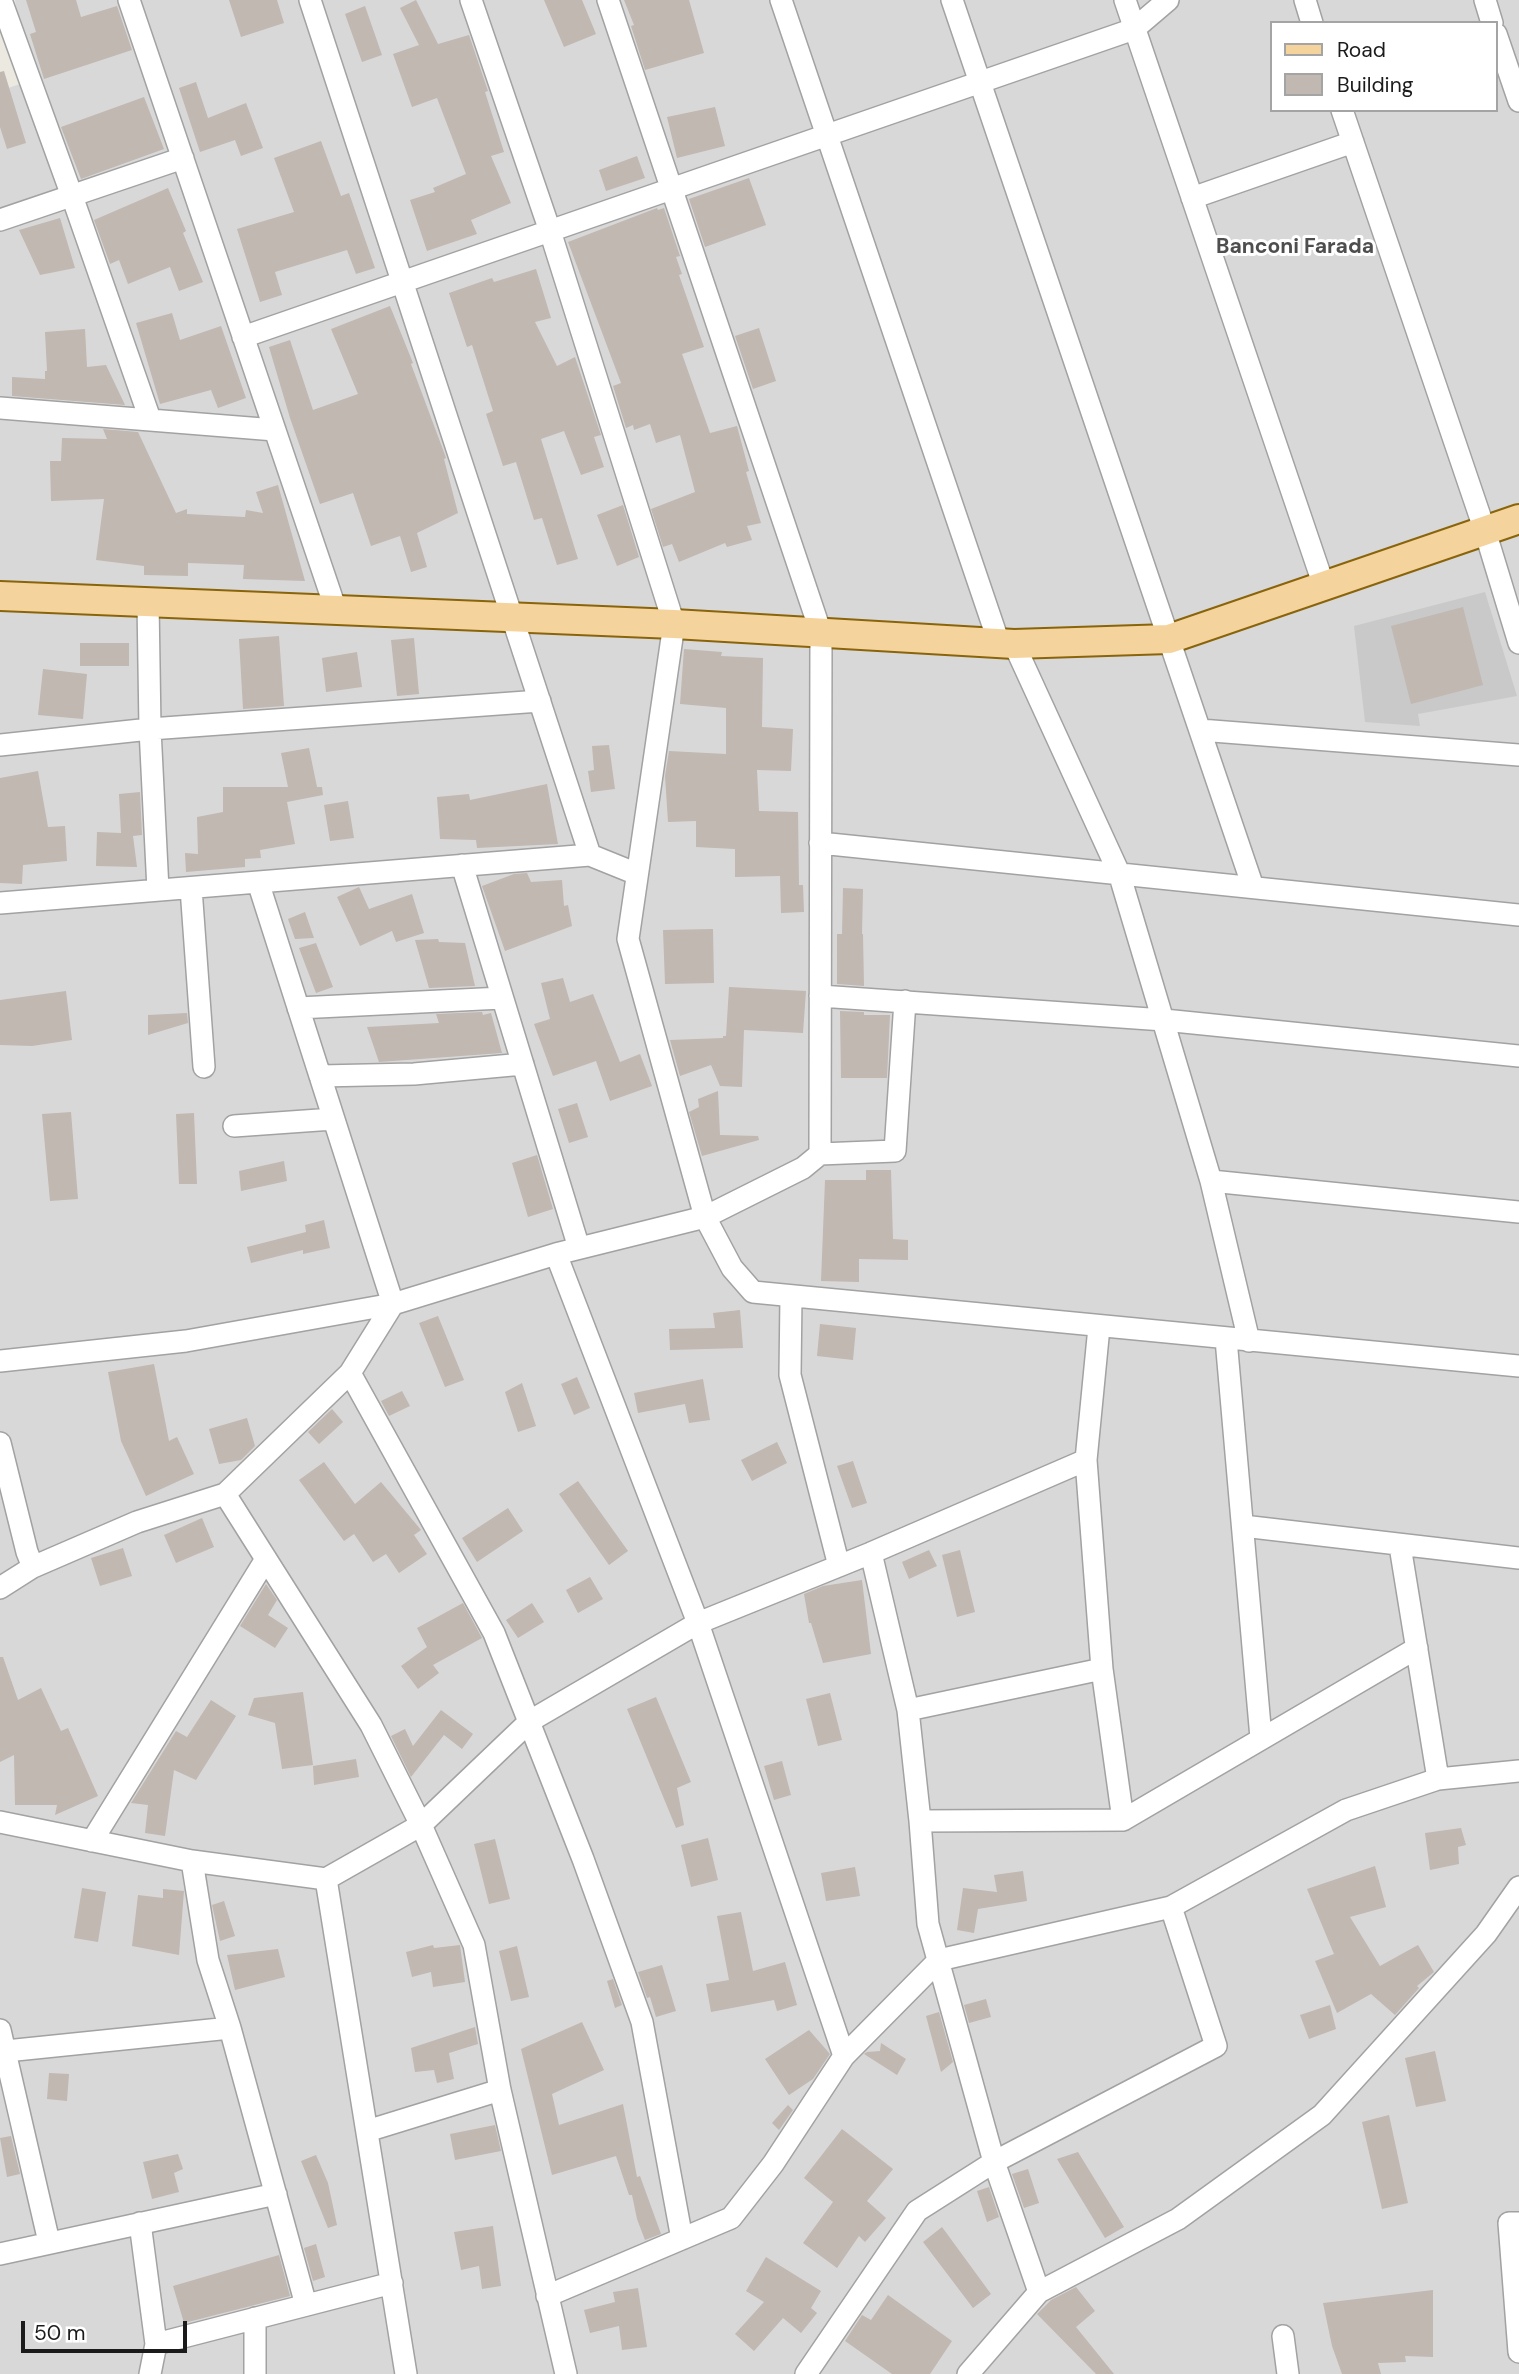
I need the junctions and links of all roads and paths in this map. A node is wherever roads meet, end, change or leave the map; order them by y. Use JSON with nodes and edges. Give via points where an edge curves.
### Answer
{"nodes":[{"id":1,"x":1,"y":0,"type":"edge"},
{"id":2,"x":129,"y":0,"type":"edge"},
{"id":3,"x":310,"y":0,"type":"edge"},
{"id":4,"x":471,"y":0,"type":"edge"},
{"id":5,"x":608,"y":0,"type":"edge"},
{"id":6,"x":780,"y":0,"type":"edge"},
{"id":7,"x":952,"y":0,"type":"edge"},
{"id":8,"x":1125,"y":0,"type":"edge"},
{"id":9,"x":1168,"y":0,"type":"edge"},
{"id":10,"x":1305,"y":0,"type":"edge"},
{"id":11,"x":1485,"y":0,"type":"edge"},
{"id":12,"x":1311,"y":21,"type":"edge"},
{"id":13,"x":1491,"y":21,"type":"edge"},
{"id":14,"x":1134,"y":29,"type":"junction"},
{"id":15,"x":1498,"y":38,"type":"edge"},
{"id":16,"x":1515,"y":76,"type":"edge"},
{"id":17,"x":980,"y":82,"type":"junction"},
{"id":18,"x":1519,"y":101,"type":"edge"},
{"id":19,"x":1343,"y":112,"type":"edge"},
{"id":20,"x":827,"y":135,"type":"junction"},
{"id":21,"x":1353,"y":142,"type":"junction"},
{"id":22,"x":183,"y":158,"type":"junction"},
{"id":23,"x":672,"y":189,"type":"junction"},
{"id":24,"x":72,"y":196,"type":"junction"},
{"id":25,"x":1192,"y":198,"type":"junction"},
{"id":26,"x":0,"y":220,"type":"edge"},
{"id":27,"x":550,"y":231,"type":"junction"},
{"id":28,"x":402,"y":282,"type":"junction"},
{"id":29,"x":243,"y":337,"type":"junction"},
{"id":30,"x":0,"y":408,"type":"edge"},
{"id":31,"x":150,"y":419,"type":"junction"},
{"id":32,"x":275,"y":430,"type":"junction"},
{"id":33,"x":1519,"y":519,"type":"edge"},
{"id":34,"x":1485,"y":531,"type":"junction"},
{"id":35,"x":1324,"y":586,"type":"junction"},
{"id":36,"x":0,"y":596,"type":"edge"},
{"id":37,"x":149,"y":602,"type":"junction"},
{"id":38,"x":336,"y":610,"type":"junction"},
{"id":39,"x":512,"y":617,"type":"junction"},
{"id":40,"x":674,"y":624,"type":"junction"},
{"id":41,"x":821,"y":633,"type":"junction"},
{"id":42,"x":1169,"y":639,"type":"junction"},
{"id":43,"x":1006,"y":643,"type":"junction"},
{"id":44,"x":1519,"y":643,"type":"edge"},
{"id":45,"x":540,"y":701,"type":"junction"},
{"id":46,"x":150,"y":729,"type":"junction"},
{"id":47,"x":1200,"y":730,"type":"junction"},
{"id":48,"x":0,"y":746,"type":"edge"},
{"id":49,"x":1519,"y":755,"type":"edge"},
{"id":50,"x":820,"y":843,"type":"junction"},
{"id":51,"x":590,"y":855,"type":"junction"},
{"id":52,"x":462,"y":865,"type":"junction"},
{"id":53,"x":1119,"y":873,"type":"junction"},
{"id":54,"x":638,"y":874,"type":"junction"},
{"id":55,"x":258,"y":882,"type":"junction"},
{"id":56,"x":1253,"y":887,"type":"junction"},
{"id":57,"x":191,"y":888,"type":"junction"},
{"id":58,"x":158,"y":890,"type":"junction"},
{"id":59,"x":0,"y":903,"type":"edge"},
{"id":60,"x":1519,"y":915,"type":"edge"},
{"id":61,"x":820,"y":996,"type":"junction"},
{"id":62,"x":502,"y":998,"type":"junction"},
{"id":63,"x":905,"y":1001,"type":"junction"},
{"id":64,"x":298,"y":1008,"type":"junction"},
{"id":65,"x":1164,"y":1020,"type":"junction"},
{"id":66,"x":1519,"y":1056,"type":"edge"},
{"id":67,"x":523,"y":1064,"type":"junction"},
{"id":68,"x":204,"y":1067,"type":"dead end"},
{"id":69,"x":320,"y":1076,"type":"junction"},
{"id":70,"x":334,"y":1119,"type":"junction"},
{"id":71,"x":234,"y":1126,"type":"dead end"},
{"id":72,"x":820,"y":1154,"type":"junction"},
{"id":73,"x":1211,"y":1181,"type":"junction"},
{"id":74,"x":1519,"y":1212,"type":"edge"},
{"id":75,"x":705,"y":1217,"type":"junction"},
{"id":76,"x":579,"y":1248,"type":"junction"},
{"id":77,"x":556,"y":1254,"type":"junction"},
{"id":78,"x":791,"y":1296,"type":"junction"},
{"id":79,"x":393,"y":1304,"type":"junction"},
{"id":80,"x":1099,"y":1326,"type":"junction"},
{"id":81,"x":1226,"y":1339,"type":"junction"},
{"id":82,"x":1249,"y":1341,"type":"junction"},
{"id":83,"x":0,"y":1361,"type":"edge"},
{"id":84,"x":1519,"y":1366,"type":"edge"},
{"id":85,"x":350,"y":1373,"type":"junction"},
{"id":86,"x":0,"y":1443,"type":"edge"},
{"id":87,"x":1086,"y":1460,"type":"junction"},
{"id":88,"x":225,"y":1494,"type":"junction"},
{"id":89,"x":1243,"y":1526,"type":"junction"},
{"id":90,"x":1400,"y":1546,"type":"junction"},
{"id":91,"x":870,"y":1553,"type":"junction"},
{"id":92,"x":1519,"y":1558,"type":"edge"},
{"id":93,"x":266,"y":1559,"type":"junction"},
{"id":94,"x":839,"y":1566,"type":"junction"},
{"id":95,"x":33,"y":1567,"type":"junction"},
{"id":96,"x":0,"y":1588,"type":"edge"},
{"id":97,"x":698,"y":1623,"type":"junction"},
{"id":98,"x":1417,"y":1648,"type":"junction"},
{"id":99,"x":1102,"y":1669,"type":"junction"},
{"id":100,"x":908,"y":1710,"type":"junction"},
{"id":101,"x":530,"y":1721,"type":"junction"},
{"id":102,"x":1261,"y":1738,"type":"junction"},
{"id":103,"x":1519,"y":1771,"type":"edge"},
{"id":104,"x":1438,"y":1779,"type":"junction"},
{"id":105,"x":1124,"y":1819,"type":"junction"},
{"id":106,"x":920,"y":1821,"type":"junction"},
{"id":107,"x":0,"y":1822,"type":"edge"},
{"id":108,"x":421,"y":1825,"type":"junction"},
{"id":109,"x":92,"y":1840,"type":"junction"},
{"id":110,"x":192,"y":1861,"type":"junction"},
{"id":111,"x":326,"y":1879,"type":"junction"},
{"id":112,"x":1519,"y":1887,"type":"edge"},
{"id":113,"x":1171,"y":1907,"type":"junction"},
{"id":114,"x":939,"y":1960,"type":"junction"},
{"id":115,"x":230,"y":2028,"type":"junction"},
{"id":116,"x":3,"y":2040,"type":"edge"},
{"id":117,"x":844,"y":2056,"type":"junction"},
{"id":118,"x":500,"y":2090,"type":"junction"},
{"id":119,"x":367,"y":2132,"type":"junction"},
{"id":120,"x":994,"y":2162,"type":"junction"},
{"id":121,"x":276,"y":2194,"type":"junction"},
{"id":122,"x":140,"y":2223,"type":"junction"},
{"id":123,"x":1519,"y":2223,"type":"edge"},
{"id":124,"x":681,"y":2239,"type":"junction"},
{"id":125,"x":49,"y":2242,"type":"junction"},
{"id":126,"x":0,"y":2254,"type":"edge"},
{"id":127,"x":391,"y":2283,"type":"junction"},
{"id":128,"x":1039,"y":2292,"type":"junction"},
{"id":129,"x":547,"y":2296,"type":"junction"},
{"id":130,"x":306,"y":2305,"type":"junction"},
{"id":131,"x":255,"y":2318,"type":"junction"},
{"id":132,"x":1283,"y":2336,"type":"dead end"},
{"id":133,"x":156,"y":2344,"type":"junction"},
{"id":134,"x":1519,"y":2352,"type":"edge"},
{"id":135,"x":150,"y":2374,"type":"edge"},
{"id":136,"x":256,"y":2374,"type":"edge"},
{"id":137,"x":406,"y":2374,"type":"edge"},
{"id":138,"x":566,"y":2374,"type":"edge"},
{"id":139,"x":806,"y":2374,"type":"edge"},
{"id":140,"x":968,"y":2374,"type":"edge"},
{"id":141,"x":1288,"y":2374,"type":"edge"}],
"edges":[{"from":1,"to":24,"type":"street"},
{"from":2,"to":22,"type":"street"},
{"from":3,"to":28,"type":"street"},
{"from":4,"to":27,"type":"street"},
{"from":5,"to":23,"type":"street"},
{"from":6,"to":20,"type":"street"},
{"from":7,"to":17,"type":"street"},
{"from":8,"to":14,"type":"street"},
{"from":9,"to":14,"type":"street"},
{"from":10,"to":12,"type":"street"},
{"from":11,"to":13,"type":"street"},
{"from":14,"to":17,"type":"street"},
{"from":14,"to":25,"type":"street"},
{"from":15,"to":16,"type":"street"},
{"from":16,"to":18,"type":"street"},
{"from":17,"to":20,"type":"street"},
{"from":17,"to":42,"type":"street"},
{"from":19,"to":21,"type":"street"},
{"from":20,"to":23,"type":"street"},
{"from":20,"to":43,"type":"street"},
{"from":21,"to":25,"type":"street"},
{"from":21,"to":34,"type":"street"},
{"from":22,"to":24,"type":"street"},
{"from":22,"to":29,"type":"street"},
{"from":23,"to":27,"type":"street"},
{"from":23,"to":41,"type":"street"},
{"from":24,"to":26,"type":"street"},
{"from":24,"to":31,"type":"street"},
{"from":25,"to":35,"type":"street"},
{"from":27,"to":28,"type":"street"},
{"from":27,"to":40,"type":"street"},
{"from":28,"to":29,"type":"street"},
{"from":28,"to":39,"type":"street"},
{"from":29,"to":32,"type":"street"},
{"from":30,"to":31,"type":"street"},
{"from":31,"to":32,"type":"street"},
{"from":32,"to":38,"type":"street"},
{"from":33,"to":34,"type":"main road"},
{"from":34,"to":35,"type":"main road"},
{"from":34,"to":44,"type":"street"},
{"from":35,"to":42,"type":"main road"},
{"from":36,"to":37,"type":"main road"},
{"from":37,"to":38,"type":"main road"},
{"from":37,"to":46,"type":"street"},
{"from":38,"to":39,"type":"main road"},
{"from":39,"to":40,"type":"main road"},
{"from":39,"to":45,"type":"street"},
{"from":40,"to":41,"type":"main road"},
{"from":40,"to":54,"type":"street"},
{"from":41,"to":43,"type":"main road"},
{"from":41,"to":50,"type":"street"},
{"from":42,"to":43,"type":"main road"},
{"from":42,"to":47,"type":"street"},
{"from":43,"to":53,"type":"street"},
{"from":45,"to":46,"type":"street"},
{"from":45,"to":51,"type":"street"},
{"from":46,"to":48,"type":"street"},
{"from":46,"to":58,"type":"street"},
{"from":47,"to":49,"type":"street"},
{"from":47,"to":56,"type":"street"},
{"from":50,"to":53,"type":"street"},
{"from":50,"to":61,"type":"street"},
{"from":51,"to":52,"type":"street"},
{"from":51,"to":54,"type":"street"},
{"from":52,"to":55,"type":"street"},
{"from":52,"to":62,"type":"street"},
{"from":53,"to":56,"type":"street"},
{"from":53,"to":65,"type":"street"},
{"from":54,"to":75,"type":"street","via":[[628,939]]},
{"from":55,"to":57,"type":"street"},
{"from":55,"to":64,"type":"street"},
{"from":56,"to":60,"type":"street"},
{"from":57,"to":58,"type":"street"},
{"from":57,"to":68,"type":"street"},
{"from":58,"to":59,"type":"street"},
{"from":61,"to":63,"type":"street"},
{"from":61,"to":72,"type":"street"},
{"from":62,"to":64,"type":"street"},
{"from":62,"to":67,"type":"street"},
{"from":63,"to":65,"type":"street"},
{"from":63,"to":72,"type":"street","via":[[895,1151]]},
{"from":64,"to":69,"type":"street"},
{"from":65,"to":66,"type":"street"},
{"from":65,"to":73,"type":"street"},
{"from":67,"to":69,"type":"street","via":[[414,1074]]},
{"from":67,"to":76,"type":"street"},
{"from":69,"to":70,"type":"street"},
{"from":70,"to":71,"type":"street"},
{"from":70,"to":79,"type":"street"},
{"from":72,"to":75,"type":"street","via":[[803,1168]]},
{"from":73,"to":74,"type":"street"},
{"from":73,"to":82,"type":"street"},
{"from":75,"to":76,"type":"street"},
{"from":75,"to":78,"type":"street","via":[[732,1268],[753,1292]]},
{"from":76,"to":77,"type":"street"},
{"from":77,"to":79,"type":"street"},
{"from":77,"to":97,"type":"street"},
{"from":78,"to":80,"type":"street"},
{"from":78,"to":94,"type":"street","via":[[790,1375]]},
{"from":79,"to":83,"type":"street","via":[[186,1341]]},
{"from":79,"to":85,"type":"street"},
{"from":80,"to":81,"type":"street"},
{"from":80,"to":87,"type":"street"},
{"from":81,"to":82,"type":"street"},
{"from":81,"to":89,"type":"street"},
{"from":82,"to":84,"type":"street"},
{"from":85,"to":88,"type":"street"},
{"from":85,"to":101,"type":"street","via":[[494,1633]]},
{"from":86,"to":95,"type":"street"},
{"from":87,"to":91,"type":"street"},
{"from":87,"to":99,"type":"street"},
{"from":88,"to":93,"type":"street"},
{"from":88,"to":95,"type":"street","via":[[137,1522]]},
{"from":89,"to":90,"type":"street"},
{"from":89,"to":102,"type":"street"},
{"from":90,"to":92,"type":"street"},
{"from":90,"to":98,"type":"street"},
{"from":91,"to":94,"type":"street"},
{"from":91,"to":100,"type":"street"},
{"from":93,"to":108,"type":"street","via":[[371,1725]]},
{"from":93,"to":109,"type":"street"},
{"from":94,"to":97,"type":"street"},
{"from":95,"to":96,"type":"street"},
{"from":97,"to":101,"type":"street"},
{"from":97,"to":117,"type":"street"},
{"from":98,"to":102,"type":"street"},
{"from":98,"to":104,"type":"street"},
{"from":99,"to":100,"type":"street"},
{"from":99,"to":105,"type":"street"},
{"from":100,"to":106,"type":"street"},
{"from":101,"to":108,"type":"street"},
{"from":101,"to":124,"type":"street","via":[[642,2022]]},
{"from":102,"to":105,"type":"street"},
{"from":103,"to":104,"type":"street"},
{"from":104,"to":113,"type":"street","via":[[1346,1810]]},
{"from":105,"to":106,"type":"street"},
{"from":106,"to":114,"type":"street","via":[[928,1924]]},
{"from":107,"to":109,"type":"street"},
{"from":108,"to":111,"type":"street"},
{"from":108,"to":118,"type":"street","via":[[474,1945]]},
{"from":109,"to":110,"type":"street"},
{"from":110,"to":111,"type":"street"},
{"from":110,"to":115,"type":"street","via":[[208,1960]]},
{"from":111,"to":119,"type":"street"},
{"from":112,"to":128,"type":"street","via":[[1486,1934],[1322,2115],[1178,2219]]},
{"from":113,"to":114,"type":"street"},
{"from":113,"to":120,"type":"street","via":[[1216,2046]]},
{"from":114,"to":117,"type":"street"},
{"from":114,"to":120,"type":"street"},
{"from":115,"to":116,"type":"street"},
{"from":115,"to":121,"type":"street"},
{"from":116,"to":125,"type":"street"},
{"from":117,"to":124,"type":"street","via":[[732,2218]]},
{"from":118,"to":119,"type":"street"},
{"from":118,"to":129,"type":"street"},
{"from":119,"to":127,"type":"street"},
{"from":120,"to":128,"type":"street"},
{"from":120,"to":139,"type":"street","via":[[917,2211]]},
{"from":121,"to":122,"type":"street"},
{"from":121,"to":130,"type":"street"},
{"from":122,"to":125,"type":"street"},
{"from":122,"to":133,"type":"street"},
{"from":123,"to":134,"type":"street","via":[[1509,2223]]},
{"from":124,"to":129,"type":"street"},
{"from":125,"to":126,"type":"street"},
{"from":127,"to":130,"type":"street"},
{"from":127,"to":137,"type":"street"},
{"from":128,"to":140,"type":"street"},
{"from":129,"to":138,"type":"street"},
{"from":130,"to":131,"type":"street"},
{"from":131,"to":133,"type":"street"},
{"from":131,"to":136,"type":"street"},
{"from":132,"to":141,"type":"street"},
{"from":133,"to":135,"type":"street"}]}
